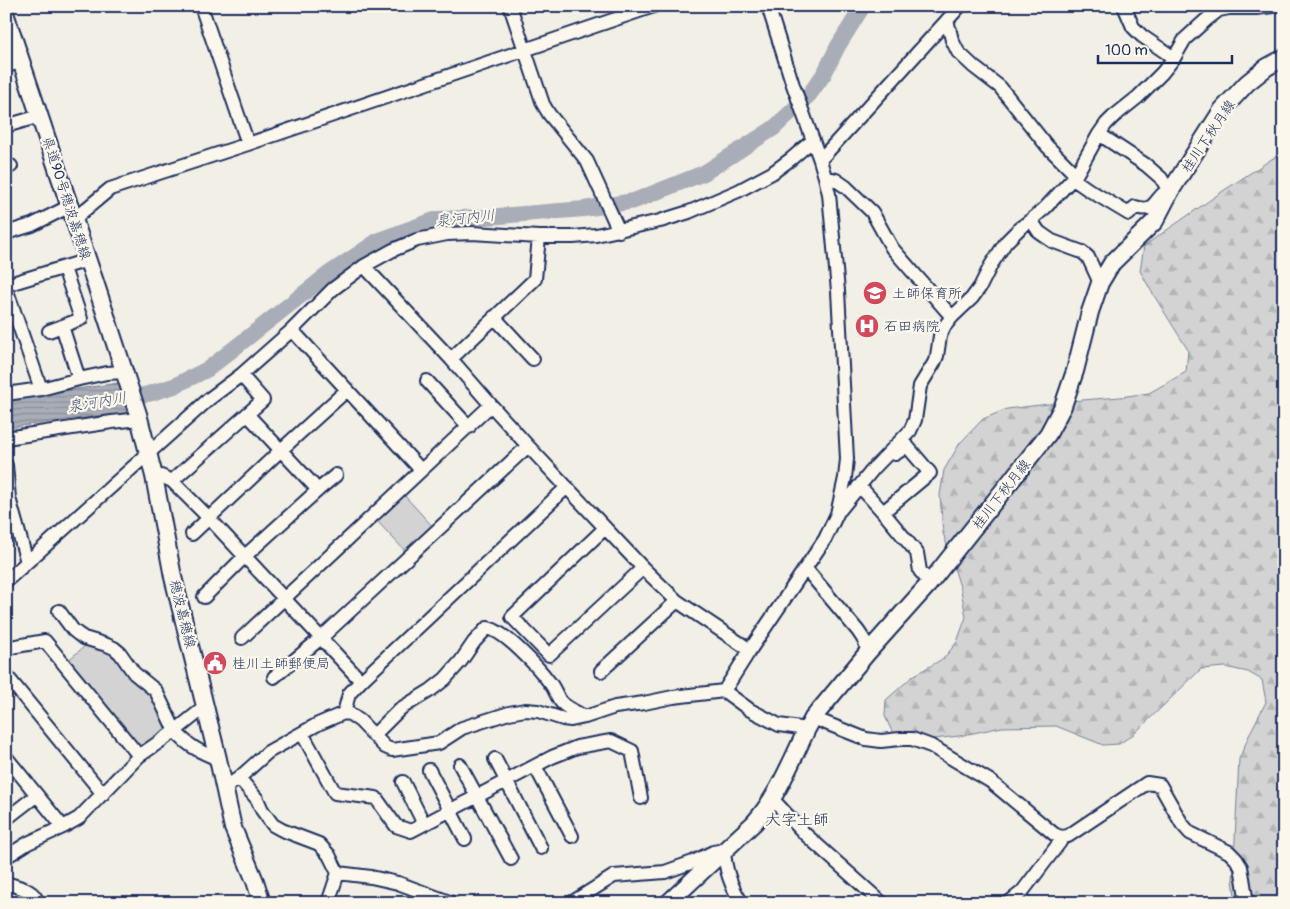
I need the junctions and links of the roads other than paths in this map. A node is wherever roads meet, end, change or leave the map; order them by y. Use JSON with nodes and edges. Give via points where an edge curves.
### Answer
{"nodes":[{"id":1,"x":201,"y":6,"type":"edge"},
{"id":2,"x":510,"y":6,"type":"edge"},
{"id":3,"x":654,"y":6,"type":"edge"},
{"id":4,"x":768,"y":6,"type":"edge"},
{"id":5,"x":960,"y":6,"type":"edge"},
{"id":6,"x":1124,"y":6,"type":"edge"},
{"id":7,"x":1273,"y":6,"type":"edge"},
{"id":8,"x":6,"y":16,"type":"edge"},
{"id":9,"x":947,"y":20,"type":"junction"},
{"id":10,"x":525,"y":50,"type":"junction"},
{"id":11,"x":1174,"y":58,"type":"junction"},
{"id":12,"x":1284,"y":58,"type":"edge"},
{"id":13,"x":14,"y":64,"type":"edge"},
{"id":14,"x":40,"y":116,"type":"junction"},
{"id":15,"x":6,"y":126,"type":"edge"},
{"id":16,"x":1099,"y":134,"type":"junction"},
{"id":17,"x":813,"y":140,"type":"junction"},
{"id":18,"x":248,"y":144,"type":"junction"},
{"id":19,"x":820,"y":160,"type":"junction"},
{"id":20,"x":825,"y":177,"type":"junction"},
{"id":21,"x":1074,"y":177,"type":"junction"},
{"id":22,"x":1169,"y":191,"type":"junction"},
{"id":23,"x":72,"y":212,"type":"junction"},
{"id":24,"x":1031,"y":220,"type":"junction"},
{"id":25,"x":618,"y":228,"type":"junction"},
{"id":26,"x":6,"y":233,"type":"edge"},
{"id":27,"x":538,"y":237,"type":"junction"},
{"id":28,"x":88,"y":260,"type":"junction"},
{"id":29,"x":364,"y":266,"type":"junction"},
{"id":30,"x":64,"y":268,"type":"junction"},
{"id":31,"x":1100,"y":283,"type":"junction"},
{"id":32,"x":6,"y":286,"type":"edge"},
{"id":33,"x":494,"y":317,"type":"junction"},
{"id":34,"x":952,"y":317,"type":"junction"},
{"id":35,"x":62,"y":326,"type":"junction"},
{"id":36,"x":292,"y":330,"type":"junction"},
{"id":37,"x":49,"y":331,"type":"dead end"},
{"id":38,"x":450,"y":359,"type":"junction"},
{"id":39,"x":533,"y":360,"type":"dead end"},
{"id":40,"x":241,"y":375,"type":"junction"},
{"id":41,"x":126,"y":376,"type":"junction"},
{"id":42,"x":79,"y":379,"type":"junction"},
{"id":43,"x":427,"y":382,"type":"dead end"},
{"id":44,"x":41,"y":389,"type":"junction"},
{"id":45,"x":347,"y":390,"type":"junction"},
{"id":46,"x":6,"y":394,"type":"edge"},
{"id":47,"x":490,"y":405,"type":"junction"},
{"id":48,"x":247,"y":414,"type":"junction"},
{"id":49,"x":139,"y":416,"type":"junction"},
{"id":50,"x":469,"y":427,"type":"junction"},
{"id":51,"x":6,"y":438,"type":"edge"},
{"id":52,"x":528,"y":446,"type":"junction"},
{"id":53,"x":281,"y":450,"type":"junction"},
{"id":54,"x":149,"y":454,"type":"junction"},
{"id":55,"x":888,"y":454,"type":"junction"},
{"id":56,"x":6,"y":465,"type":"edge"},
{"id":57,"x":421,"y":470,"type":"junction"},
{"id":58,"x":336,"y":475,"type":"dead end"},
{"id":59,"x":154,"y":476,"type":"junction"},
{"id":60,"x":172,"y":481,"type":"junction"},
{"id":61,"x":567,"y":487,"type":"junction"},
{"id":62,"x":858,"y":487,"type":"junction"},
{"id":63,"x":318,"y":490,"type":"junction"},
{"id":64,"x":884,"y":512,"type":"junction"},
{"id":65,"x":837,"y":514,"type":"junction"},
{"id":66,"x":209,"y":518,"type":"junction"},
{"id":67,"x":605,"y":528,"type":"junction"},
{"id":68,"x":192,"y":534,"type":"dead end"},
{"id":69,"x":245,"y":556,"type":"junction"},
{"id":70,"x":27,"y":562,"type":"junction"},
{"id":71,"x":643,"y":568,"type":"junction"},
{"id":72,"x":806,"y":569,"type":"junction"},
{"id":73,"x":6,"y":581,"type":"edge"},
{"id":74,"x":930,"y":583,"type":"junction"},
{"id":75,"x":204,"y":597,"type":"dead end"},
{"id":76,"x":284,"y":598,"type":"junction"},
{"id":77,"x":677,"y":601,"type":"junction"},
{"id":78,"x":59,"y":611,"type":"dead end"},
{"id":79,"x":512,"y":617,"type":"junction"},
{"id":80,"x":497,"y":632,"type":"junction"},
{"id":81,"x":242,"y":638,"type":"dead end"},
{"id":82,"x":321,"y":638,"type":"junction"},
{"id":83,"x":750,"y":650,"type":"junction"},
{"id":84,"x":6,"y":651,"type":"edge"},
{"id":85,"x":868,"y":652,"type":"junction"},
{"id":86,"x":549,"y":655,"type":"junction"},
{"id":87,"x":537,"y":668,"type":"junction"},
{"id":88,"x":601,"y":672,"type":"dead end"},
{"id":89,"x":6,"y":675,"type":"edge"},
{"id":90,"x":274,"y":677,"type":"dead end"},
{"id":91,"x":361,"y":681,"type":"junction"},
{"id":92,"x":724,"y":691,"type":"junction"},
{"id":93,"x":205,"y":707,"type":"junction"},
{"id":94,"x":344,"y":713,"type":"junction"},
{"id":95,"x":585,"y":717,"type":"junction"},
{"id":96,"x":810,"y":723,"type":"junction"},
{"id":97,"x":175,"y":731,"type":"junction"},
{"id":98,"x":302,"y":733,"type":"junction"},
{"id":99,"x":374,"y":735,"type":"junction"},
{"id":100,"x":139,"y":756,"type":"junction"},
{"id":101,"x":6,"y":757,"type":"edge"},
{"id":102,"x":218,"y":758,"type":"junction"},
{"id":103,"x":495,"y":759,"type":"dead end"},
{"id":104,"x":460,"y":765,"type":"dead end"},
{"id":105,"x":535,"y":766,"type":"junction"},
{"id":106,"x":429,"y":770,"type":"dead end"},
{"id":107,"x":239,"y":778,"type":"junction"},
{"id":108,"x":507,"y":780,"type":"junction"},
{"id":109,"x":403,"y":782,"type":"dead end"},
{"id":110,"x":224,"y":788,"type":"junction"},
{"id":111,"x":103,"y":794,"type":"junction"},
{"id":112,"x":37,"y":795,"type":"junction"},
{"id":113,"x":477,"y":796,"type":"junction"},
{"id":114,"x":641,"y":798,"type":"dead end"},
{"id":115,"x":772,"y":801,"type":"junction"},
{"id":116,"x":450,"y":810,"type":"junction"},
{"id":117,"x":6,"y":819,"type":"edge"},
{"id":118,"x":424,"y":824,"type":"junction"},
{"id":119,"x":64,"y":828,"type":"junction"},
{"id":120,"x":572,"y":836,"type":"dead end"},
{"id":121,"x":1061,"y":836,"type":"junction"},
{"id":122,"x":465,"y":839,"type":"dead end"},
{"id":123,"x":541,"y":848,"type":"dead end"},
{"id":124,"x":724,"y":850,"type":"junction"},
{"id":125,"x":6,"y":857,"type":"edge"},
{"id":126,"x":511,"y":860,"type":"dead end"},
{"id":127,"x":338,"y":873,"type":"junction"},
{"id":128,"x":6,"y":883,"type":"edge"},
{"id":129,"x":38,"y":903,"type":"edge"},
{"id":130,"x":262,"y":903,"type":"edge"},
{"id":131,"x":328,"y":903,"type":"edge"},
{"id":132,"x":452,"y":903,"type":"edge"},
{"id":133,"x":571,"y":903,"type":"edge"},
{"id":134,"x":668,"y":903,"type":"edge"},
{"id":135,"x":742,"y":903,"type":"edge"},
{"id":136,"x":882,"y":903,"type":"edge"},
{"id":137,"x":1008,"y":903,"type":"edge"},
{"id":138,"x":1247,"y":903,"type":"edge"}],
"edges":[{"from":1,"to":18,"type":"street"},
{"from":2,"to":10,"type":"street"},
{"from":3,"to":10,"type":"street"},
{"from":4,"to":17,"type":"street"},
{"from":5,"to":9,"type":"street"},
{"from":6,"to":11,"type":"street","via":[[1133,27]]},
{"from":7,"to":11,"type":"street","via":[[1219,10],[1189,35]]},
{"from":8,"to":13,"type":"main road","name":"県道90号穂波嘉穂線"},
{"from":9,"to":19,"type":"street"},
{"from":9,"to":21,"type":"street","via":[[958,52],[1000,87]]},
{"from":10,"to":18,"type":"street"},
{"from":10,"to":25,"type":"street","via":[[543,104],[587,161]]},
{"from":11,"to":16,"type":"street","via":[[1138,97],[1112,117]]},
{"from":12,"to":22,"type":"main road","name":"桂川下秋月線","via":[[1267,67],[1222,110]]},
{"from":13,"to":14,"type":"main road","name":"県道90号穂波嘉穂線"},
{"from":14,"to":15,"type":"street"},
{"from":14,"to":23,"type":"main road","name":"県道90号穂波嘉穂線"},
{"from":16,"to":21,"type":"street"},
{"from":16,"to":22,"type":"street","via":[[1146,165],[1161,178]]},
{"from":17,"to":19,"type":"street"},
{"from":17,"to":25,"type":"street","via":[[772,173],[738,191],[660,221]]},
{"from":18,"to":23,"type":"street","via":[[110,189]]},
{"from":19,"to":20,"type":"street"},
{"from":20,"to":34,"type":"street","via":[[846,187],[872,212],[892,248]]},
{"from":20,"to":65,"type":"street","via":[[838,291],[847,459]]},
{"from":21,"to":22,"type":"street","via":[[1129,214],[1135,207],[1143,209],[1154,205],[1161,195]]},
{"from":21,"to":24,"type":"street"},
{"from":22,"to":31,"type":"main road","name":"桂川下秋月線","via":[[1154,221],[1112,263]]},
{"from":23,"to":26,"type":"street"},
{"from":23,"to":28,"type":"main road","name":"県道90号穂波嘉穂線"},
{"from":24,"to":31,"type":"street","via":[[1039,232],[1052,241],[1088,257]]},
{"from":24,"to":34,"type":"street","via":[[1006,242],[972,298]]},
{"from":25,"to":27,"type":"street","via":[[589,236]]},
{"from":27,"to":29,"type":"street","via":[[447,234],[417,240]]},
{"from":27,"to":33,"type":"street","via":[[535,278]]},
{"from":28,"to":30,"type":"street"},
{"from":28,"to":41,"type":"main road","name":"県道90号穂波嘉穂線"},
{"from":29,"to":36,"type":"street","via":[[333,289]]},
{"from":29,"to":38,"type":"street"},
{"from":30,"to":32,"type":"street"},
{"from":30,"to":35,"type":"street","via":[[81,319]]},
{"from":31,"to":74,"type":"main road","name":"桂川下秋月線","via":[[1075,371],[1048,434]]},
{"from":32,"to":44,"type":"street"},
{"from":33,"to":38,"type":"street"},
{"from":33,"to":39,"type":"street"},
{"from":34,"to":55,"type":"street","via":[[940,336],[934,364],[920,386],[913,426]]},
{"from":35,"to":37,"type":"street"},
{"from":35,"to":42,"type":"street"},
{"from":36,"to":40,"type":"street"},
{"from":36,"to":45,"type":"street"},
{"from":38,"to":47,"type":"street"},
{"from":40,"to":48,"type":"street","via":[[263,400]]},
{"from":40,"to":54,"type":"street","via":[[209,399]]},
{"from":41,"to":42,"type":"street","via":[[107,373]]},
{"from":41,"to":49,"type":"main road","name":"穂波嘉穂線"},
{"from":42,"to":44,"type":"street"},
{"from":43,"to":50,"type":"street"},
{"from":44,"to":46,"type":"street"},
{"from":45,"to":53,"type":"street"},
{"from":45,"to":57,"type":"street"},
{"from":47,"to":50,"type":"street"},
{"from":47,"to":52,"type":"street"},
{"from":48,"to":53,"type":"street"},
{"from":48,"to":60,"type":"street"},
{"from":49,"to":51,"type":"street"},
{"from":49,"to":54,"type":"main road","name":"穂波嘉穂線"},
{"from":50,"to":57,"type":"street"},
{"from":52,"to":61,"type":"street"},
{"from":52,"to":82,"type":"street"},
{"from":53,"to":63,"type":"street"},
{"from":53,"to":66,"type":"street"},
{"from":54,"to":59,"type":"main road","name":"穂波嘉穂線"},
{"from":54,"to":70,"type":"street"},
{"from":55,"to":62,"type":"street"},
{"from":55,"to":64,"type":"street","via":[[897,454],[907,446],[930,473]]},
{"from":56,"to":70,"type":"street","via":[[9,498]]},
{"from":57,"to":76,"type":"street"},
{"from":58,"to":63,"type":"street"},
{"from":59,"to":60,"type":"street"},
{"from":59,"to":93,"type":"main road","name":"穂波嘉穂線","via":[[173,577]]},
{"from":60,"to":66,"type":"street"},
{"from":61,"to":67,"type":"street"},
{"from":61,"to":91,"type":"street"},
{"from":62,"to":64,"type":"street"},
{"from":62,"to":65,"type":"street"},
{"from":63,"to":69,"type":"street"},
{"from":64,"to":74,"type":"street","via":[[917,553],[920,571]]},
{"from":65,"to":72,"type":"street"},
{"from":66,"to":68,"type":"street"},
{"from":66,"to":69,"type":"street"},
{"from":67,"to":71,"type":"street"},
{"from":67,"to":79,"type":"street"},
{"from":69,"to":75,"type":"street"},
{"from":69,"to":76,"type":"street"},
{"from":70,"to":73,"type":"street"},
{"from":71,"to":77,"type":"street"},
{"from":71,"to":86,"type":"street"},
{"from":72,"to":83,"type":"street"},
{"from":72,"to":85,"type":"street","via":[[864,640]]},
{"from":74,"to":85,"type":"main road","name":"桂川下秋月線"},
{"from":76,"to":81,"type":"street"},
{"from":76,"to":82,"type":"street"},
{"from":77,"to":83,"type":"street"},
{"from":77,"to":88,"type":"street"},
{"from":78,"to":97,"type":"street","via":[[78,634],[120,653],[134,673],[156,691]]},
{"from":79,"to":80,"type":"street"},
{"from":79,"to":86,"type":"street"},
{"from":80,"to":87,"type":"street"},
{"from":80,"to":99,"type":"street","via":[[486,628],[445,679],[400,708]]},
{"from":82,"to":90,"type":"street"},
{"from":82,"to":91,"type":"street"},
{"from":83,"to":92,"type":"street"},
{"from":84,"to":100,"type":"street","via":[[11,647],[45,641]]},
{"from":85,"to":96,"type":"main road","name":"桂川下秋月線"},
{"from":86,"to":87,"type":"street"},
{"from":87,"to":95,"type":"street","via":[[552,684],[561,702]]},
{"from":89,"to":111,"type":"street"},
{"from":91,"to":94,"type":"street","via":[[350,694]]},
{"from":92,"to":95,"type":"street","via":[[615,707]]},
{"from":92,"to":96,"type":"street","via":[[750,710],[779,724]]},
{"from":93,"to":97,"type":"street"},
{"from":93,"to":102,"type":"main road","name":"穂波嘉穂線"},
{"from":94,"to":98,"type":"street"},
{"from":94,"to":99,"type":"street","via":[[360,721]]},
{"from":95,"to":99,"type":"street","via":[[571,720],[525,710],[462,728],[439,743],[392,750]]},
{"from":96,"to":115,"type":"main road","name":"桂川下秋月線"},
{"from":96,"to":121,"type":"street","via":[[881,742],[912,739],[931,746],[990,781],[1054,834]]},
{"from":97,"to":100,"type":"street"},
{"from":97,"to":102,"type":"street","via":[[189,745]]},
{"from":98,"to":107,"type":"street","via":[[268,752]]},
{"from":98,"to":118,"type":"street","via":[[335,793],[376,798],[396,826],[410,830]]},
{"from":100,"to":111,"type":"street"},
{"from":101,"to":112,"type":"street"},
{"from":102,"to":110,"type":"main road","name":"穂波嘉穂線"},
{"from":103,"to":108,"type":"street"},
{"from":104,"to":113,"type":"street"},
{"from":105,"to":108,"type":"street"},
{"from":105,"to":114,"type":"street","via":[[577,746],[611,741],[632,751]]},
{"from":105,"to":120,"type":"street"},
{"from":106,"to":116,"type":"street"},
{"from":107,"to":110,"type":"street"},
{"from":107,"to":127,"type":"street","via":[[273,825],[319,844]]},
{"from":108,"to":113,"type":"street"},
{"from":108,"to":123,"type":"street"},
{"from":109,"to":118,"type":"street"},
{"from":110,"to":130,"type":"main road","name":"穂波嘉穂線","via":[[233,828]]},
{"from":111,"to":119,"type":"street"},
{"from":112,"to":117,"type":"street"},
{"from":112,"to":119,"type":"street"},
{"from":113,"to":116,"type":"street"},
{"from":113,"to":126,"type":"street"},
{"from":115,"to":124,"type":"main road","name":"桂川下秋月線","via":[[754,824]]},
{"from":115,"to":136,"type":"street"},
{"from":116,"to":118,"type":"street"},
{"from":116,"to":122,"type":"street"},
{"from":119,"to":125,"type":"street","via":[[28,843]]},
{"from":121,"to":137,"type":"street","via":[[1060,842],[1022,892]]},
{"from":121,"to":138,"type":"street","via":[[1068,836],[1147,783],[1160,785],[1190,834],[1229,852],[1236,859]]},
{"from":124,"to":133,"type":"street","via":[[664,872],[614,876]]},
{"from":124,"to":134,"type":"main road","name":"桂川下秋月線"},
{"from":124,"to":135,"type":"street","via":[[727,872]]},
{"from":127,"to":131,"type":"street"},
{"from":127,"to":132,"type":"street","via":[[398,883]]},
{"from":128,"to":129,"type":"street","via":[[32,892]]}]}
